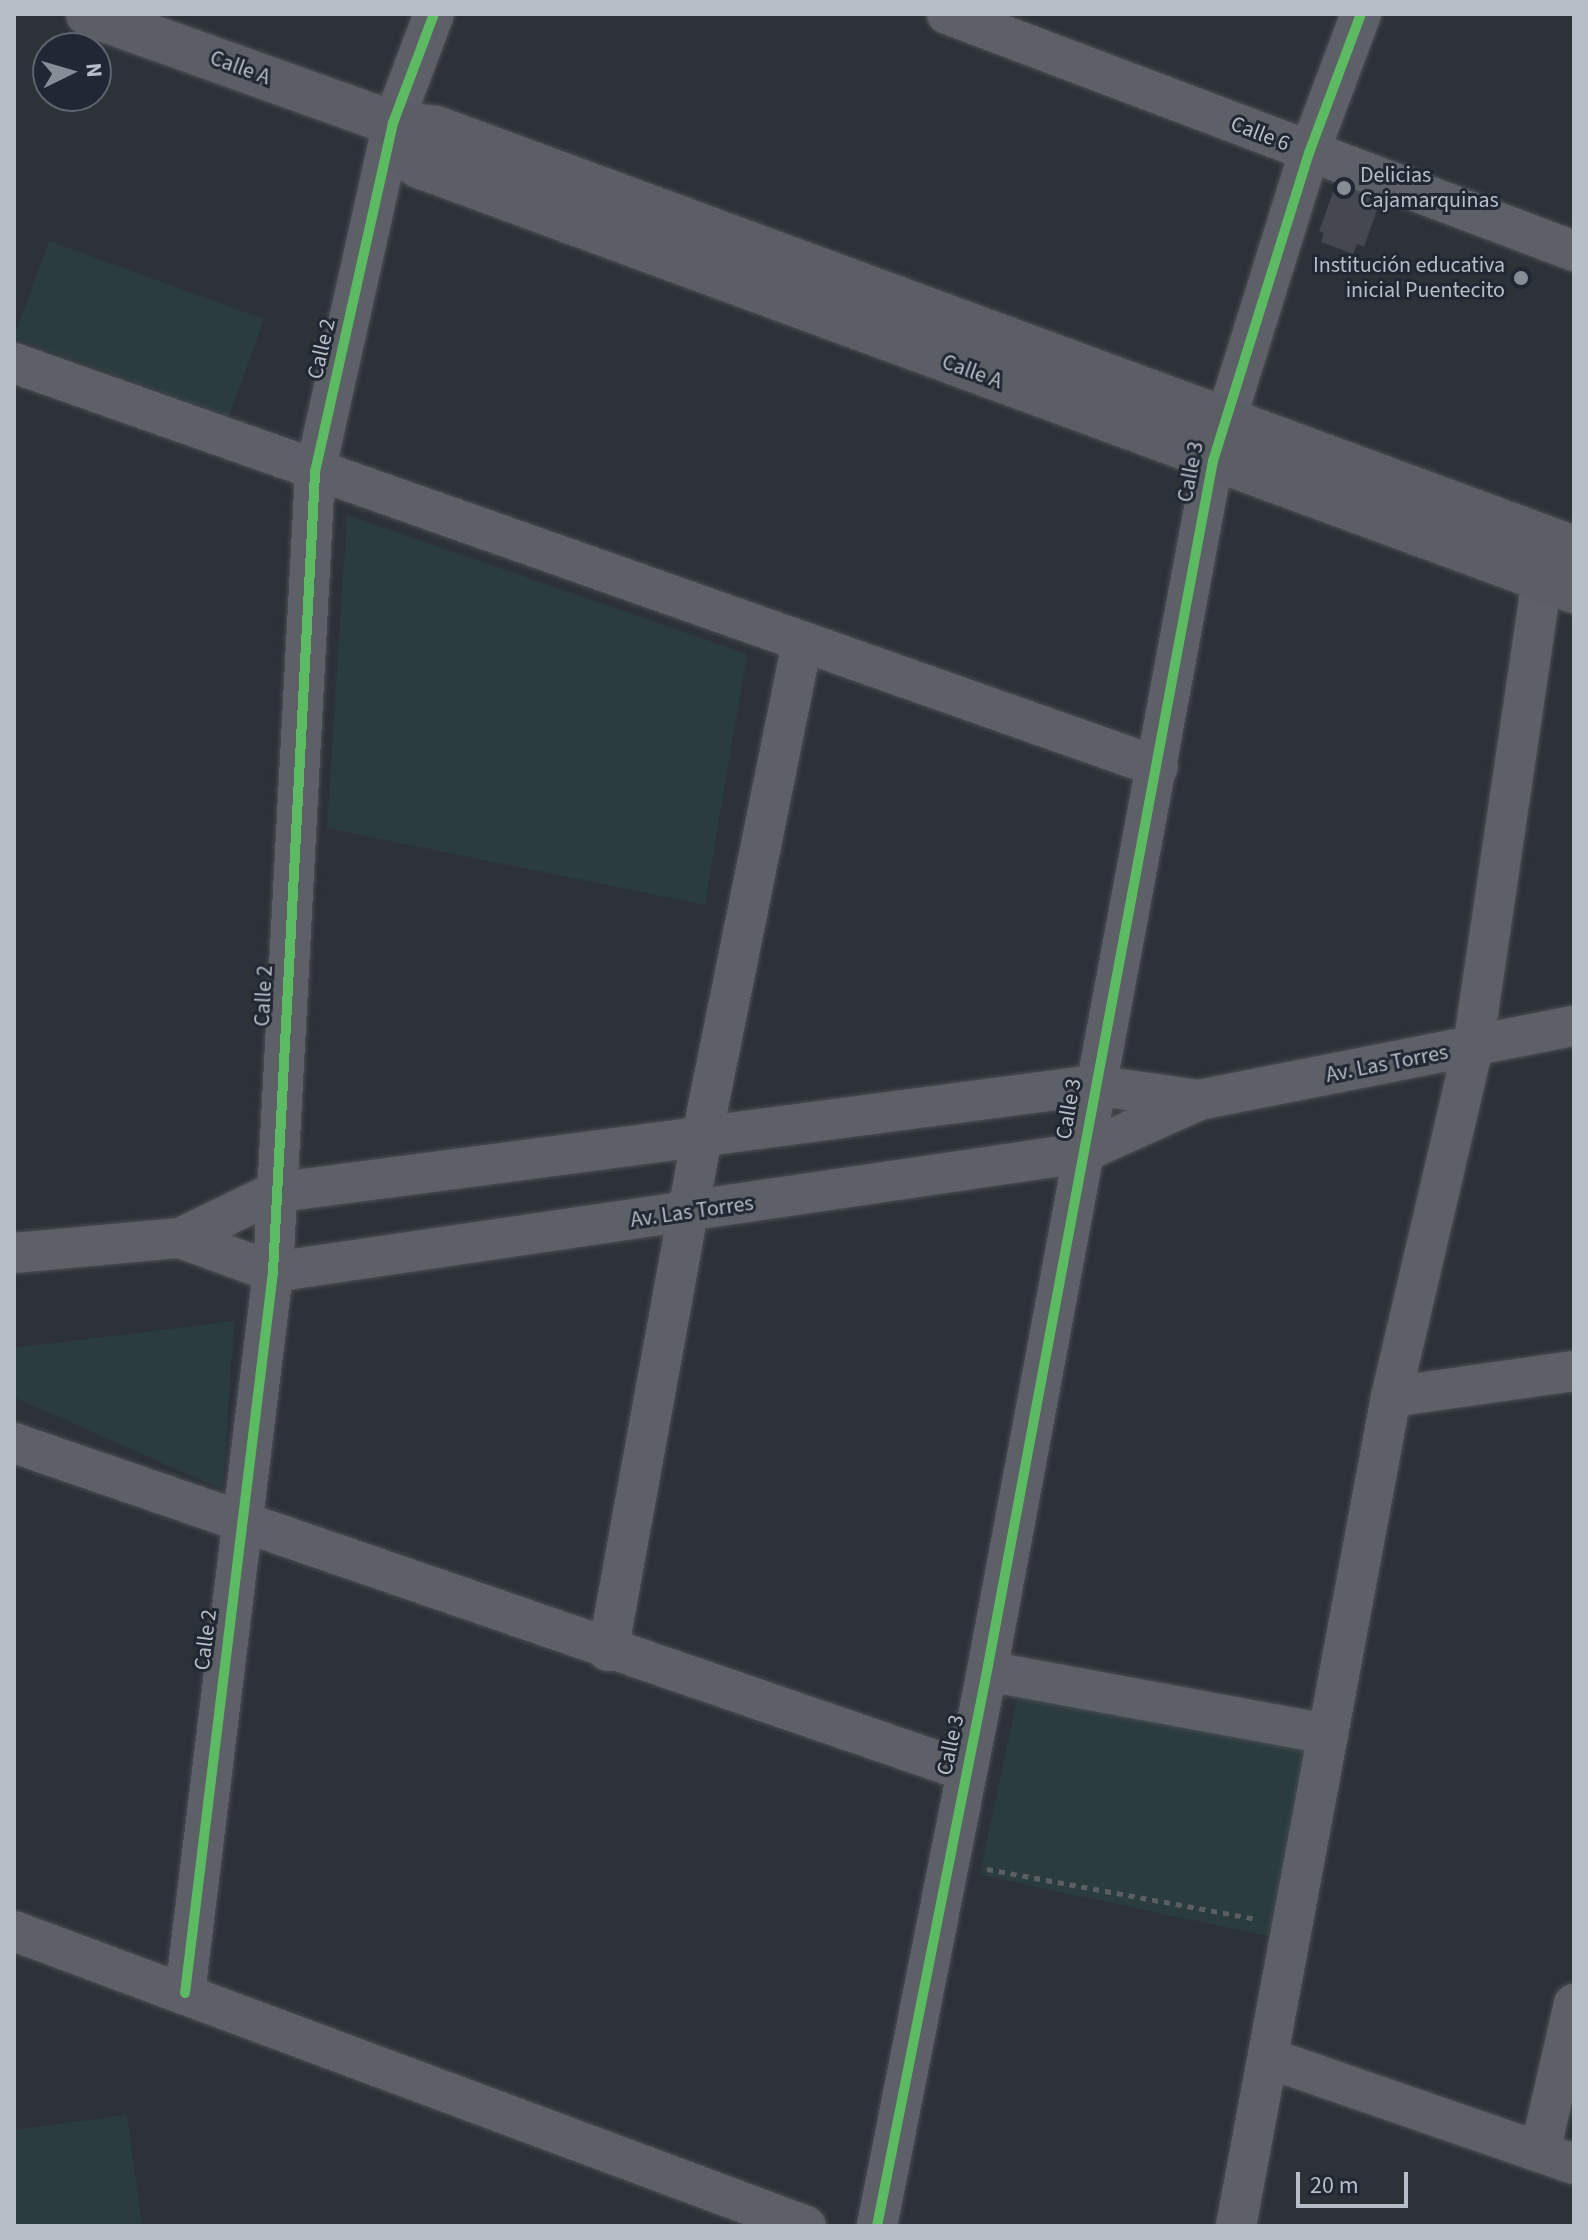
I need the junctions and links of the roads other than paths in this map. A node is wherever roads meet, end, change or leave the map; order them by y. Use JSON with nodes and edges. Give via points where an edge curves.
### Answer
{"nodes":[{"id":1,"x":88,"y":14,"type":"edge"},
{"id":2,"x":434,"y":14,"type":"edge"},
{"id":3,"x":947,"y":14,"type":"edge"},
{"id":4,"x":1361,"y":14,"type":"edge"},
{"id":5,"x":393,"y":123,"type":"junction"},
{"id":6,"x":1309,"y":153,"type":"junction"},
{"id":7,"x":1574,"y":251,"type":"edge"},
{"id":8,"x":14,"y":363,"type":"edge"},
{"id":9,"x":1218,"y":442,"type":"junction"},
{"id":10,"x":315,"y":472,"type":"junction"},
{"id":11,"x":1574,"y":548,"type":"edge"},
{"id":12,"x":1558,"y":586,"type":"edge"},
{"id":13,"x":802,"y":643,"type":"junction"},
{"id":14,"x":1158,"y":767,"type":"junction"},
{"id":15,"x":1574,"y":1026,"type":"edge"},
{"id":16,"x":1473,"y":1047,"type":"junction"},
{"id":17,"x":1093,"y":1085,"type":"junction"},
{"id":18,"x":1199,"y":1100,"type":"junction"},
{"id":19,"x":702,"y":1136,"type":"junction"},
{"id":20,"x":1081,"y":1153,"type":"junction"},
{"id":21,"x":273,"y":1193,"type":"junction"},
{"id":22,"x":688,"y":1213,"type":"junction"},
{"id":23,"x":180,"y":1238,"type":"junction"},
{"id":24,"x":14,"y":1253,"type":"edge"},
{"id":25,"x":273,"y":1272,"type":"junction"},
{"id":26,"x":1574,"y":1371,"type":"edge"},
{"id":27,"x":1391,"y":1397,"type":"junction"},
{"id":28,"x":14,"y":1443,"type":"edge"},
{"id":29,"x":240,"y":1518,"type":"junction"},
{"id":30,"x":608,"y":1651,"type":"junction"},
{"id":31,"x":987,"y":1671,"type":"junction"},
{"id":32,"x":1328,"y":1734,"type":"junction"},
{"id":33,"x":966,"y":1771,"type":"junction"},
{"id":34,"x":14,"y":1931,"type":"edge"},
{"id":35,"x":185,"y":1993,"type":"junction"},
{"id":36,"x":1574,"y":2004,"type":"edge"},
{"id":37,"x":1268,"y":2058,"type":"junction"},
{"id":38,"x":1557,"y":2158,"type":"edge"},
{"id":39,"x":806,"y":2226,"type":"edge"},
{"id":40,"x":877,"y":2226,"type":"edge"},
{"id":41,"x":1236,"y":2226,"type":"edge"}],
"edges":[{"from":1,"to":5,"type":"street","name":"Calle A"},
{"from":2,"to":5,"type":"street","name":"Calle 2"},
{"from":3,"to":6,"type":"street","name":"Calle 6"},
{"from":4,"to":6,"type":"street","name":"Calle 3"},
{"from":5,"to":9,"type":"street","name":"Calle A","via":[[419,166]]},
{"from":5,"to":10,"type":"street","name":"Calle 2"},
{"from":6,"to":7,"type":"street","name":"Calle 6"},
{"from":6,"to":9,"type":"street","name":"Calle 3"},
{"from":8,"to":10,"type":"street"},
{"from":9,"to":11,"type":"street","name":"Calle A"},
{"from":9,"to":12,"type":"street","name":"Calle A"},
{"from":9,"to":14,"type":"street","name":"Calle 3"},
{"from":10,"to":13,"type":"street"},
{"from":10,"to":21,"type":"street","name":"Calle 2"},
{"from":12,"to":16,"type":"street"},
{"from":13,"to":14,"type":"street"},
{"from":13,"to":19,"type":"street"},
{"from":14,"to":17,"type":"street","name":"Calle 3"},
{"from":15,"to":16,"type":"street","name":"Av. Las Torres"},
{"from":16,"to":18,"type":"street","name":"Av. Las Torres"},
{"from":16,"to":27,"type":"street"},
{"from":17,"to":18,"type":"street","name":"Av. Las Torres"},
{"from":17,"to":19,"type":"street","name":"Av. Las Torres"},
{"from":17,"to":20,"type":"street","name":"Calle 3"},
{"from":18,"to":20,"type":"street","name":"Av. Las Torres"},
{"from":19,"to":21,"type":"street","name":"Av. Las Torres"},
{"from":19,"to":22,"type":"street"},
{"from":20,"to":22,"type":"street","name":"Av. Las Torres"},
{"from":20,"to":31,"type":"street","name":"Calle 3"},
{"from":21,"to":23,"type":"street","name":"Av. Las Torres"},
{"from":21,"to":25,"type":"street","name":"Calle 2"},
{"from":22,"to":25,"type":"street","name":"Av. Las Torres"},
{"from":22,"to":30,"type":"street"},
{"from":23,"to":24,"type":"street","name":"Av. Las Torres"},
{"from":23,"to":25,"type":"street","name":"Av. Las Torres"},
{"from":25,"to":29,"type":"street","name":"Calle 2"},
{"from":26,"to":27,"type":"street"},
{"from":27,"to":32,"type":"street"},
{"from":28,"to":29,"type":"street"},
{"from":29,"to":30,"type":"street"},
{"from":29,"to":35,"type":"street","name":"Calle 2"},
{"from":30,"to":33,"type":"street"},
{"from":31,"to":32,"type":"street"},
{"from":31,"to":33,"type":"street","name":"Calle 3"},
{"from":32,"to":37,"type":"street"},
{"from":33,"to":40,"type":"street","name":"Calle 3"},
{"from":34,"to":35,"type":"street"},
{"from":35,"to":39,"type":"street"},
{"from":36,"to":38,"type":"street"},
{"from":37,"to":38,"type":"street"},
{"from":37,"to":41,"type":"street"}]}
